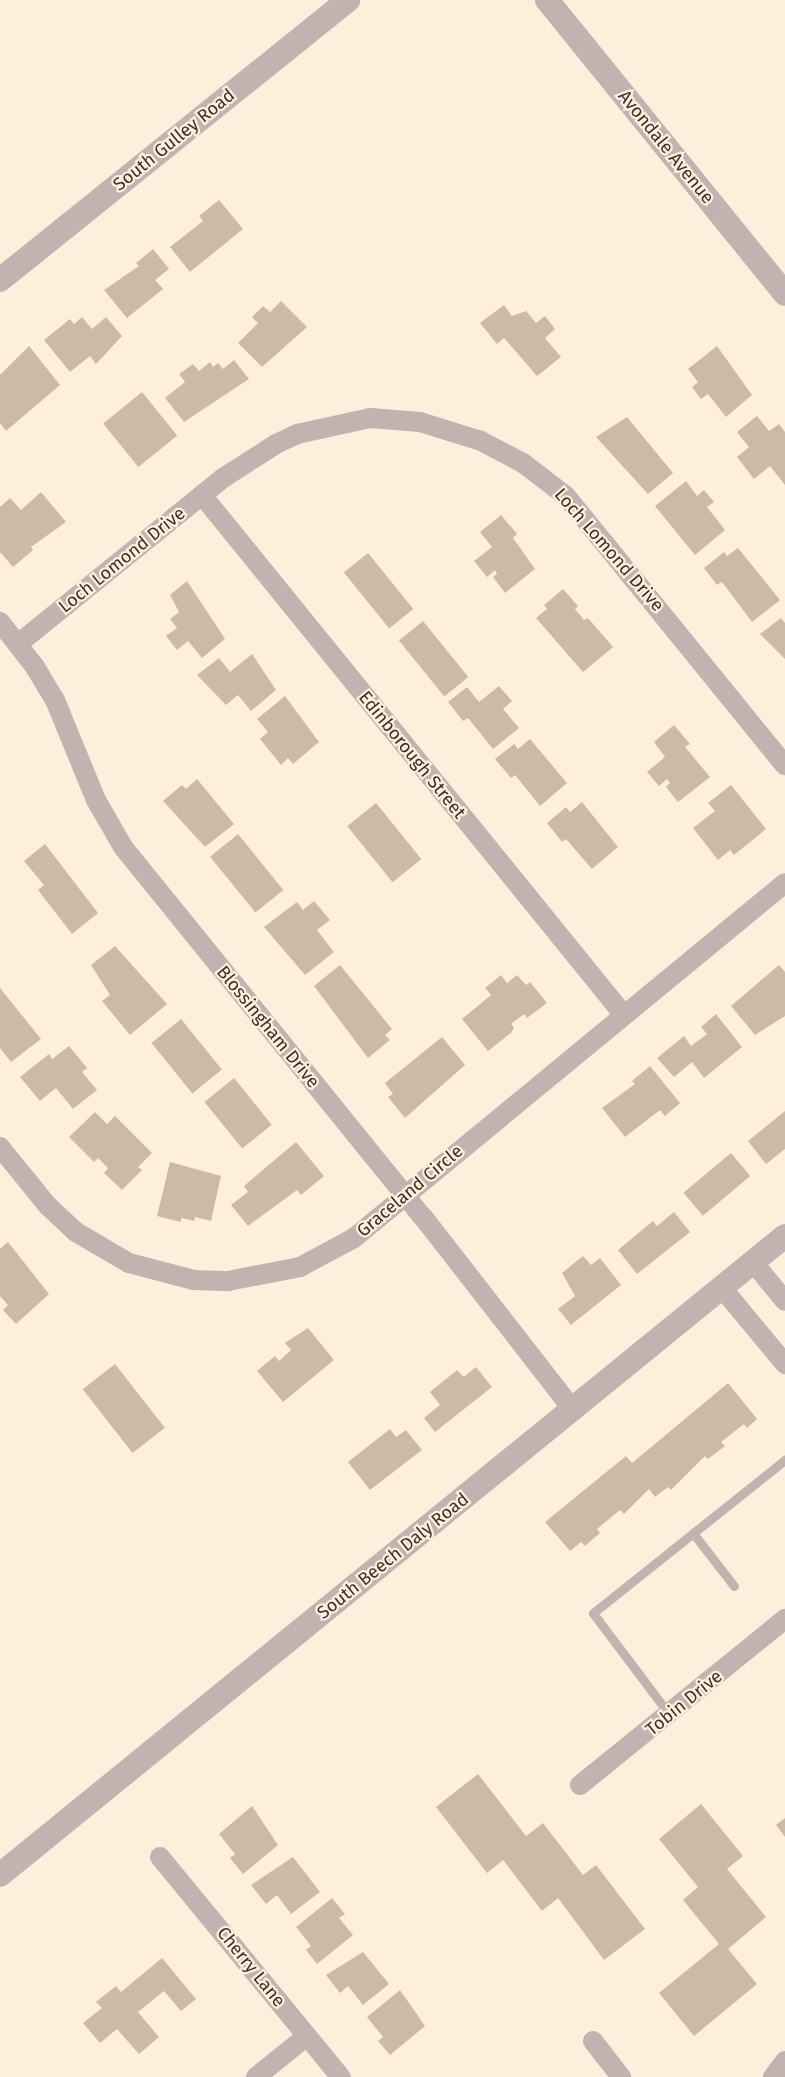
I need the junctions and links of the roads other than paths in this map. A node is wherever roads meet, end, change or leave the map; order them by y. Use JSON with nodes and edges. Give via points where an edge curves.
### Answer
{"nodes":[{"id":1,"x":348,"y":0,"type":"edge"},
{"id":2,"x":547,"y":0,"type":"edge"},
{"id":3,"x":0,"y":280,"type":"edge"},
{"id":4,"x":785,"y":294,"type":"edge"},
{"id":5,"x":202,"y":495,"type":"junction"},
{"id":6,"x":0,"y":622,"type":"edge"},
{"id":7,"x":18,"y":644,"type":"junction"},
{"id":8,"x":785,"y":765,"type":"edge"},
{"id":9,"x":785,"y":884,"type":"edge"},
{"id":10,"x":623,"y":1014,"type":"junction"},
{"id":11,"x":0,"y":1147,"type":"edge"},
{"id":12,"x":405,"y":1197,"type":"junction"},
{"id":13,"x":785,"y":1236,"type":"edge"},
{"id":14,"x":753,"y":1262,"type":"junction"},
{"id":15,"x":722,"y":1288,"type":"junction"},
{"id":16,"x":785,"y":1301,"type":"edge"},
{"id":17,"x":785,"y":1364,"type":"edge"},
{"id":18,"x":573,"y":1410,"type":"junction"},
{"id":19,"x":785,"y":1460,"type":"edge"},
{"id":20,"x":693,"y":1533,"type":"junction"},
{"id":21,"x":734,"y":1586,"type":"dead end"},
{"id":22,"x":785,"y":1619,"type":"edge"},
{"id":23,"x":670,"y":1715,"type":"junction"},
{"id":24,"x":580,"y":1785,"type":"dead end"},
{"id":25,"x":160,"y":1857,"type":"dead end"},
{"id":26,"x":0,"y":1875,"type":"edge"},
{"id":27,"x":307,"y":2036,"type":"junction"},
{"id":28,"x":593,"y":2042,"type":"dead end"},
{"id":29,"x":785,"y":2061,"type":"edge"},
{"id":30,"x":256,"y":2077,"type":"edge"},
{"id":31,"x":341,"y":2077,"type":"edge"},
{"id":32,"x":621,"y":2077,"type":"edge"},
{"id":33,"x":773,"y":2077,"type":"edge"}],
"edges":[{"from":1,"to":3,"type":"street","name":"South Gulley Road"},
{"from":2,"to":4,"type":"street","name":"Avondale Avenue"},
{"from":5,"to":7,"type":"street","name":"Loch Lomond Drive"},
{"from":5,"to":8,"type":"street","name":"Loch Lomond Drive","via":[[261,452],[297,434],[328,426],[370,418],[420,422],[482,441],[523,463],[566,496]]},
{"from":5,"to":10,"type":"street","name":"Edinborough Street"},
{"from":6,"to":7,"type":"street","name":"Blossingham Drive"},
{"from":7,"to":12,"type":"street","name":"Blossingham Drive","via":[[55,700],[96,800],[123,847]]},
{"from":9,"to":10,"type":"street","name":"Graceland Circle"},
{"from":10,"to":12,"type":"street","name":"Graceland Circle"},
{"from":11,"to":12,"type":"street","name":"Graceland Circle","via":[[48,1206],[93,1243],[129,1263],[194,1280],[255,1278],[300,1267],[354,1238]]},
{"from":12,"to":18,"type":"street","name":"Blossingham Drive"},
{"from":13,"to":14,"type":"street","name":"South Beech Daly Road"},
{"from":14,"to":15,"type":"street","name":"South Beech Daly Road"},
{"from":14,"to":16,"type":"street"},
{"from":15,"to":17,"type":"street"},
{"from":15,"to":18,"type":"street","name":"South Beech Daly Road"},
{"from":18,"to":26,"type":"street","name":"South Beech Daly Road"},
{"from":19,"to":20,"type":"lane"},
{"from":20,"to":21,"type":"lane"},
{"from":20,"to":23,"type":"lane","via":[[593,1613]]},
{"from":22,"to":23,"type":"street","name":"Tobin Drive"},
{"from":23,"to":24,"type":"street","name":"Tobin Drive"},
{"from":25,"to":27,"type":"street","name":"Cherry Lane"},
{"from":27,"to":30,"type":"street"},
{"from":27,"to":31,"type":"street","name":"Cherry Lane"},
{"from":28,"to":32,"type":"street"},
{"from":29,"to":33,"type":"street"}]}
